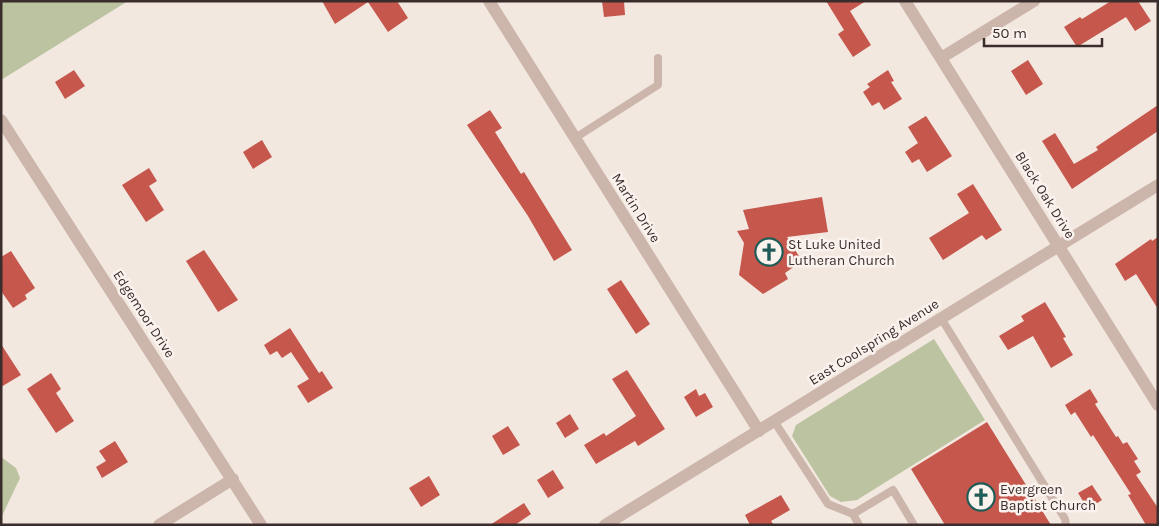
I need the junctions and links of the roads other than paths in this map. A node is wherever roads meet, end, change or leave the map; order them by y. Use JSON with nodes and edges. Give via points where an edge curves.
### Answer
{"nodes":[{"id":1,"x":489,"y":1,"type":"edge"},
{"id":2,"x":905,"y":1,"type":"edge"},
{"id":3,"x":1034,"y":1,"type":"edge"},
{"id":4,"x":658,"y":58,"type":"dead end"},
{"id":5,"x":941,"y":58,"type":"junction"},
{"id":6,"x":1,"y":120,"type":"edge"},
{"id":7,"x":575,"y":138,"type":"junction"},
{"id":8,"x":1158,"y":185,"type":"edge"},
{"id":9,"x":1060,"y":246,"type":"junction"},
{"id":10,"x":941,"y":318,"type":"junction"},
{"id":11,"x":1158,"y":405,"type":"edge"},
{"id":12,"x":774,"y":421,"type":"junction"},
{"id":13,"x":758,"y":430,"type":"junction"},
{"id":14,"x":233,"y":479,"type":"junction"},
{"id":15,"x":853,"y":514,"type":"junction"},
{"id":16,"x":159,"y":525,"type":"edge"},
{"id":17,"x":261,"y":525,"type":"edge"},
{"id":18,"x":605,"y":525,"type":"edge"},
{"id":19,"x":859,"y":525,"type":"edge"},
{"id":20,"x":914,"y":525,"type":"edge"},
{"id":21,"x":1066,"y":525,"type":"edge"}],
"edges":[{"from":1,"to":7,"type":"street","name":"Martin Drive"},
{"from":2,"to":5,"type":"street","name":"Black Oak Drive"},
{"from":3,"to":5,"type":"street"},
{"from":4,"to":7,"type":"lane","via":[[658,85]]},
{"from":5,"to":9,"type":"street","name":"Black Oak Drive"},
{"from":6,"to":14,"type":"street","name":"Edgemoor Drive"},
{"from":7,"to":13,"type":"street","name":"Martin Drive"},
{"from":8,"to":9,"type":"street","name":"East Coolspring Avenue"},
{"from":9,"to":10,"type":"street","name":"East Coolspring Avenue"},
{"from":9,"to":11,"type":"street","name":"Black Oak Drive"},
{"from":10,"to":12,"type":"street","name":"East Coolspring Avenue"},
{"from":10,"to":21,"type":"lane"},
{"from":12,"to":13,"type":"street","name":"East Coolspring Avenue"},
{"from":12,"to":15,"type":"lane","via":[[828,504]]},
{"from":13,"to":18,"type":"street","name":"East Coolspring Avenue"},
{"from":14,"to":16,"type":"street"},
{"from":14,"to":17,"type":"street","name":"Edgemoor Drive"},
{"from":15,"to":19,"type":"lane"},
{"from":15,"to":20,"type":"lane","via":[[893,490]]}]}
